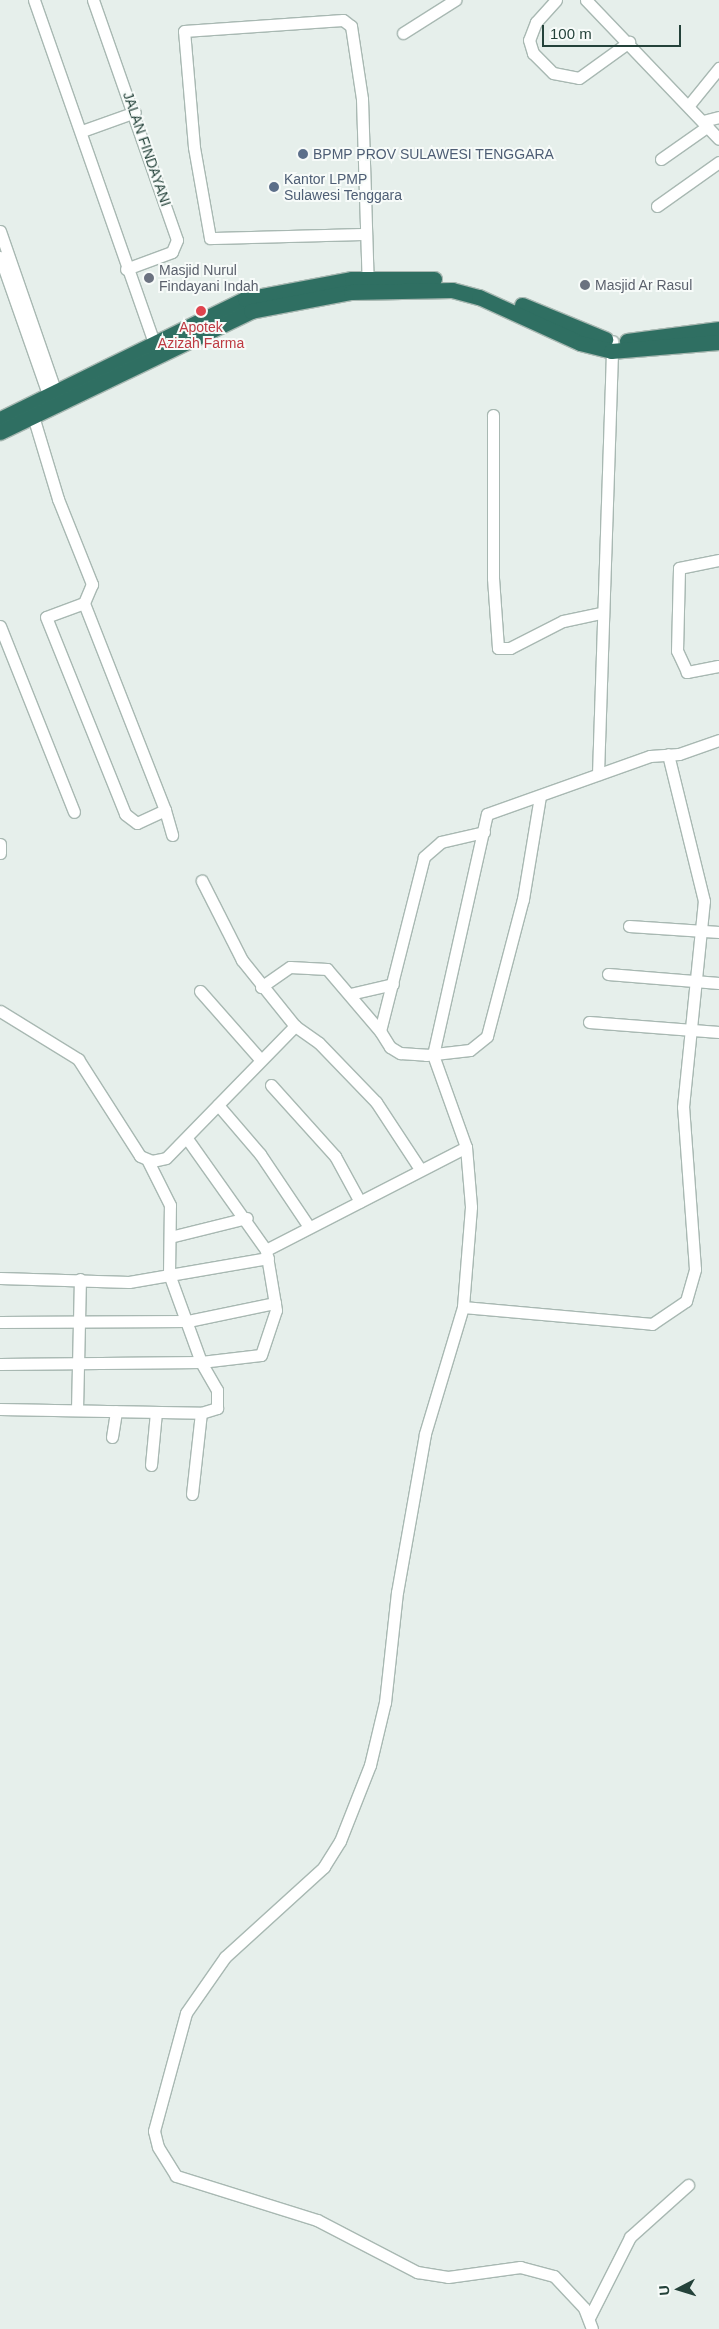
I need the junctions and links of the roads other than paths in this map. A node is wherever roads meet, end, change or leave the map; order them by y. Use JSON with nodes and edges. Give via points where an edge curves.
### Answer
{"nodes":[{"id":1,"x":34,"y":0,"type":"edge"},
{"id":2,"x":93,"y":0,"type":"edge"},
{"id":3,"x":455,"y":0,"type":"edge"},
{"id":4,"x":556,"y":0,"type":"edge"},
{"id":5,"x":586,"y":0,"type":"edge"},
{"id":6,"x":403,"y":33,"type":"dead end"},
{"id":7,"x":629,"y":42,"type":"junction"},
{"id":8,"x":719,"y":68,"type":"edge"},
{"id":9,"x":689,"y":105,"type":"junction"},
{"id":10,"x":135,"y":112,"type":"junction"},
{"id":11,"x":719,"y":117,"type":"edge"},
{"id":12,"x":706,"y":124,"type":"junction"},
{"id":13,"x":82,"y":131,"type":"junction"},
{"id":14,"x":719,"y":139,"type":"edge"},
{"id":15,"x":661,"y":159,"type":"dead end"},
{"id":16,"x":719,"y":162,"type":"edge"},
{"id":17,"x":657,"y":206,"type":"dead end"},
{"id":18,"x":0,"y":231,"type":"edge"},
{"id":19,"x":366,"y":234,"type":"junction"},
{"id":20,"x":0,"y":257,"type":"edge"},
{"id":21,"x":126,"y":269,"type":"junction"},
{"id":22,"x":368,"y":285,"type":"junction"},
{"id":23,"x":719,"y":329,"type":"edge"},
{"id":24,"x":154,"y":342,"type":"junction"},
{"id":25,"x":719,"y":342,"type":"edge"},
{"id":26,"x":612,"y":346,"type":"junction"},
{"id":27,"x":119,"y":368,"type":"junction"},
{"id":28,"x":52,"y":392,"type":"junction"},
{"id":29,"x":493,"y":415,"type":"dead end"},
{"id":30,"x":33,"y":416,"type":"junction"},
{"id":31,"x":0,"y":419,"type":"edge"},
{"id":32,"x":0,"y":432,"type":"edge"},
{"id":33,"x":719,"y":560,"type":"edge"},
{"id":34,"x":84,"y":603,"type":"junction"},
{"id":35,"x":601,"y":613,"type":"junction"},
{"id":36,"x":0,"y":626,"type":"edge"},
{"id":37,"x":5,"y":655,"type":"edge"},
{"id":38,"x":718,"y":666,"type":"edge"},
{"id":39,"x":719,"y":740,"type":"edge"},
{"id":40,"x":668,"y":754,"type":"junction"},
{"id":41,"x":598,"y":774,"type":"junction"},
{"id":42,"x":540,"y":796,"type":"junction"},
{"id":43,"x":165,"y":810,"type":"junction"},
{"id":44,"x":74,"y":812,"type":"dead end"},
{"id":45,"x":484,"y":832,"type":"junction"},
{"id":46,"x":172,"y":835,"type":"dead end"},
{"id":47,"x":0,"y":844,"type":"edge"},
{"id":48,"x":0,"y":853,"type":"edge"},
{"id":49,"x":202,"y":881,"type":"dead end"},
{"id":50,"x":629,"y":926,"type":"dead end"},
{"id":51,"x":701,"y":931,"type":"junction"},
{"id":52,"x":719,"y":932,"type":"edge"},
{"id":53,"x":608,"y":974,"type":"dead end"},
{"id":54,"x":696,"y":981,"type":"junction"},
{"id":55,"x":719,"y":983,"type":"edge"},
{"id":56,"x":393,"y":984,"type":"junction"},
{"id":57,"x":261,"y":987,"type":"junction"},
{"id":58,"x":200,"y":991,"type":"dead end"},
{"id":59,"x":350,"y":994,"type":"junction"},
{"id":60,"x":0,"y":1012,"type":"edge"},
{"id":61,"x":589,"y":1022,"type":"dead end"},
{"id":62,"x":295,"y":1026,"type":"junction"},
{"id":63,"x":380,"y":1031,"type":"junction"},
{"id":64,"x":691,"y":1031,"type":"junction"},
{"id":65,"x":719,"y":1032,"type":"edge"},
{"id":66,"x":433,"y":1054,"type":"junction"},
{"id":67,"x":260,"y":1058,"type":"junction"},
{"id":68,"x":271,"y":1085,"type":"dead end"},
{"id":69,"x":218,"y":1105,"type":"junction"},
{"id":70,"x":188,"y":1140,"type":"junction"},
{"id":71,"x":466,"y":1148,"type":"junction"},
{"id":72,"x":148,"y":1160,"type":"junction"},
{"id":73,"x":420,"y":1169,"type":"junction"},
{"id":74,"x":360,"y":1202,"type":"junction"},
{"id":75,"x":247,"y":1218,"type":"junction"},
{"id":76,"x":309,"y":1227,"type":"junction"},
{"id":77,"x":170,"y":1237,"type":"junction"},
{"id":78,"x":267,"y":1254,"type":"junction"},
{"id":79,"x":169,"y":1274,"type":"junction"},
{"id":80,"x":0,"y":1278,"type":"edge"},
{"id":81,"x":80,"y":1279,"type":"junction"},
{"id":82,"x":275,"y":1302,"type":"junction"},
{"id":83,"x":463,"y":1307,"type":"junction"},
{"id":84,"x":188,"y":1321,"type":"junction"},
{"id":85,"x":0,"y":1322,"type":"edge"},
{"id":86,"x":79,"y":1323,"type":"junction"},
{"id":87,"x":201,"y":1362,"type":"junction"},
{"id":88,"x":0,"y":1364,"type":"edge"},
{"id":89,"x":78,"y":1365,"type":"junction"},
{"id":90,"x":0,"y":1409,"type":"edge"},
{"id":91,"x":77,"y":1410,"type":"junction"},
{"id":92,"x":116,"y":1411,"type":"junction"},
{"id":93,"x":156,"y":1412,"type":"junction"},
{"id":94,"x":201,"y":1413,"type":"junction"},
{"id":95,"x":112,"y":1437,"type":"dead end"},
{"id":96,"x":151,"y":1465,"type":"dead end"},
{"id":97,"x":192,"y":1494,"type":"dead end"},
{"id":98,"x":688,"y":2185,"type":"dead end"},
{"id":99,"x":590,"y":2316,"type":"junction"},
{"id":100,"x":592,"y":2329,"type":"edge"}],
"edges":[{"from":1,"to":13,"type":"street"},
{"from":2,"to":10,"type":"street","name":"JALAN FINDAYANI"},
{"from":3,"to":6,"type":"street"},
{"from":4,"to":7,"type":"street","via":[[536,22],[529,40],[533,54],[553,73],[579,78]]},
{"from":5,"to":7,"type":"street"},
{"from":7,"to":9,"type":"street"},
{"from":8,"to":9,"type":"street"},
{"from":9,"to":12,"type":"street"},
{"from":10,"to":13,"type":"street"},
{"from":10,"to":21,"type":"street","name":"JALAN FINDAYANI","via":[[177,245],[172,252]]},
{"from":11,"to":12,"type":"street"},
{"from":12,"to":14,"type":"street"},
{"from":12,"to":15,"type":"street"},
{"from":13,"to":21,"type":"street"},
{"from":16,"to":17,"type":"street"},
{"from":18,"to":28,"type":"street"},
{"from":19,"to":19,"type":"street","via":[[210,238],[194,147],[184,31],[342,20],[351,26],[362,99]]},
{"from":19,"to":22,"type":"street"},
{"from":20,"to":28,"type":"street"},
{"from":21,"to":24,"type":"street"},
{"from":22,"to":24,"type":"highway","via":[[312,284],[245,299]]},
{"from":22,"to":26,"type":"highway","via":[[461,292],[580,343]]},
{"from":22,"to":27,"type":"highway","via":[[251,311]]},
{"from":23,"to":26,"type":"highway"},
{"from":24,"to":27,"type":"highway"},
{"from":25,"to":26,"type":"highway"},
{"from":26,"to":35,"type":"street"},
{"from":27,"to":28,"type":"highway"},
{"from":27,"to":30,"type":"highway"},
{"from":28,"to":31,"type":"highway"},
{"from":29,"to":35,"type":"street","via":[[493,578],[498,648],[510,648],[563,621]]},
{"from":30,"to":32,"type":"highway"},
{"from":30,"to":34,"type":"street","via":[[58,499],[92,584]]},
{"from":33,"to":38,"type":"street","via":[[679,568],[677,651],[687,672]]},
{"from":34,"to":43,"type":"street"},
{"from":34,"to":43,"type":"street","via":[[46,617],[73,687],[129,822],[137,823]]},
{"from":35,"to":41,"type":"street"},
{"from":36,"to":37,"type":"street"},
{"from":37,"to":44,"type":"street"},
{"from":39,"to":40,"type":"street"},
{"from":40,"to":41,"type":"street"},
{"from":40,"to":51,"type":"street","via":[[703,894]]},
{"from":41,"to":42,"type":"street"},
{"from":42,"to":45,"type":"street","via":[[487,814]]},
{"from":42,"to":66,"type":"street","via":[[523,899],[487,1036],[470,1050]]},
{"from":43,"to":46,"type":"street"},
{"from":45,"to":56,"type":"street","via":[[441,842],[427,851]]},
{"from":45,"to":66,"type":"street"},
{"from":47,"to":48,"type":"street"},
{"from":49,"to":57,"type":"street"},
{"from":50,"to":51,"type":"street"},
{"from":51,"to":52,"type":"street"},
{"from":51,"to":54,"type":"street"},
{"from":53,"to":54,"type":"street"},
{"from":54,"to":55,"type":"street"},
{"from":54,"to":64,"type":"street"},
{"from":56,"to":59,"type":"street"},
{"from":56,"to":63,"type":"street"},
{"from":57,"to":59,"type":"street","via":[[290,967],[308,965],[327,969]]},
{"from":57,"to":62,"type":"street"},
{"from":58,"to":67,"type":"street"},
{"from":59,"to":63,"type":"street"},
{"from":60,"to":72,"type":"street","via":[[78,1059]]},
{"from":61,"to":64,"type":"street"},
{"from":62,"to":67,"type":"street"},
{"from":62,"to":73,"type":"street","via":[[319,1043],[376,1102]]},
{"from":63,"to":66,"type":"street","via":[[390,1047],[400,1052]]},
{"from":64,"to":65,"type":"street"},
{"from":64,"to":83,"type":"street","via":[[683,1107],[695,1269],[686,1301],[652,1324]]},
{"from":66,"to":71,"type":"street"},
{"from":67,"to":69,"type":"street"},
{"from":68,"to":74,"type":"street","via":[[335,1156]]},
{"from":69,"to":70,"type":"street"},
{"from":69,"to":76,"type":"street","via":[[260,1154]]},
{"from":70,"to":72,"type":"street","via":[[166,1158]]},
{"from":70,"to":75,"type":"street"},
{"from":71,"to":73,"type":"street"},
{"from":71,"to":83,"type":"street","via":[[471,1207]]},
{"from":72,"to":77,"type":"street","via":[[170,1205]]},
{"from":73,"to":74,"type":"street"},
{"from":74,"to":76,"type":"street"},
{"from":75,"to":77,"type":"street"},
{"from":75,"to":78,"type":"street"},
{"from":76,"to":78,"type":"street"},
{"from":77,"to":79,"type":"street"},
{"from":78,"to":79,"type":"street"},
{"from":78,"to":82,"type":"street"},
{"from":79,"to":81,"type":"street","via":[[129,1282]]},
{"from":79,"to":84,"type":"street"},
{"from":80,"to":81,"type":"street"},
{"from":81,"to":86,"type":"street"},
{"from":82,"to":84,"type":"street"},
{"from":82,"to":87,"type":"street","via":[[271,1334],[261,1354]]},
{"from":83,"to":99,"type":"street","via":[[425,1434],[397,1592],[385,1702],[370,1765],[340,1841],[324,1867],[225,1957],[186,2013],[154,2131],[165,2164],[176,2176],[318,2220],[425,2274],[448,2277],[520,2268],[554,2276]]},
{"from":84,"to":86,"type":"street"},
{"from":84,"to":87,"type":"street"},
{"from":85,"to":86,"type":"street"},
{"from":86,"to":89,"type":"street"},
{"from":87,"to":89,"type":"street"},
{"from":87,"to":94,"type":"street","via":[[217,1390],[217,1408]]},
{"from":88,"to":89,"type":"street"},
{"from":89,"to":91,"type":"street"},
{"from":90,"to":91,"type":"street"},
{"from":91,"to":92,"type":"street"},
{"from":92,"to":93,"type":"street"},
{"from":92,"to":95,"type":"street"},
{"from":93,"to":94,"type":"street"},
{"from":93,"to":96,"type":"street"},
{"from":94,"to":97,"type":"street"},
{"from":98,"to":99,"type":"street","via":[[630,2237]]},
{"from":99,"to":100,"type":"street"}]}
